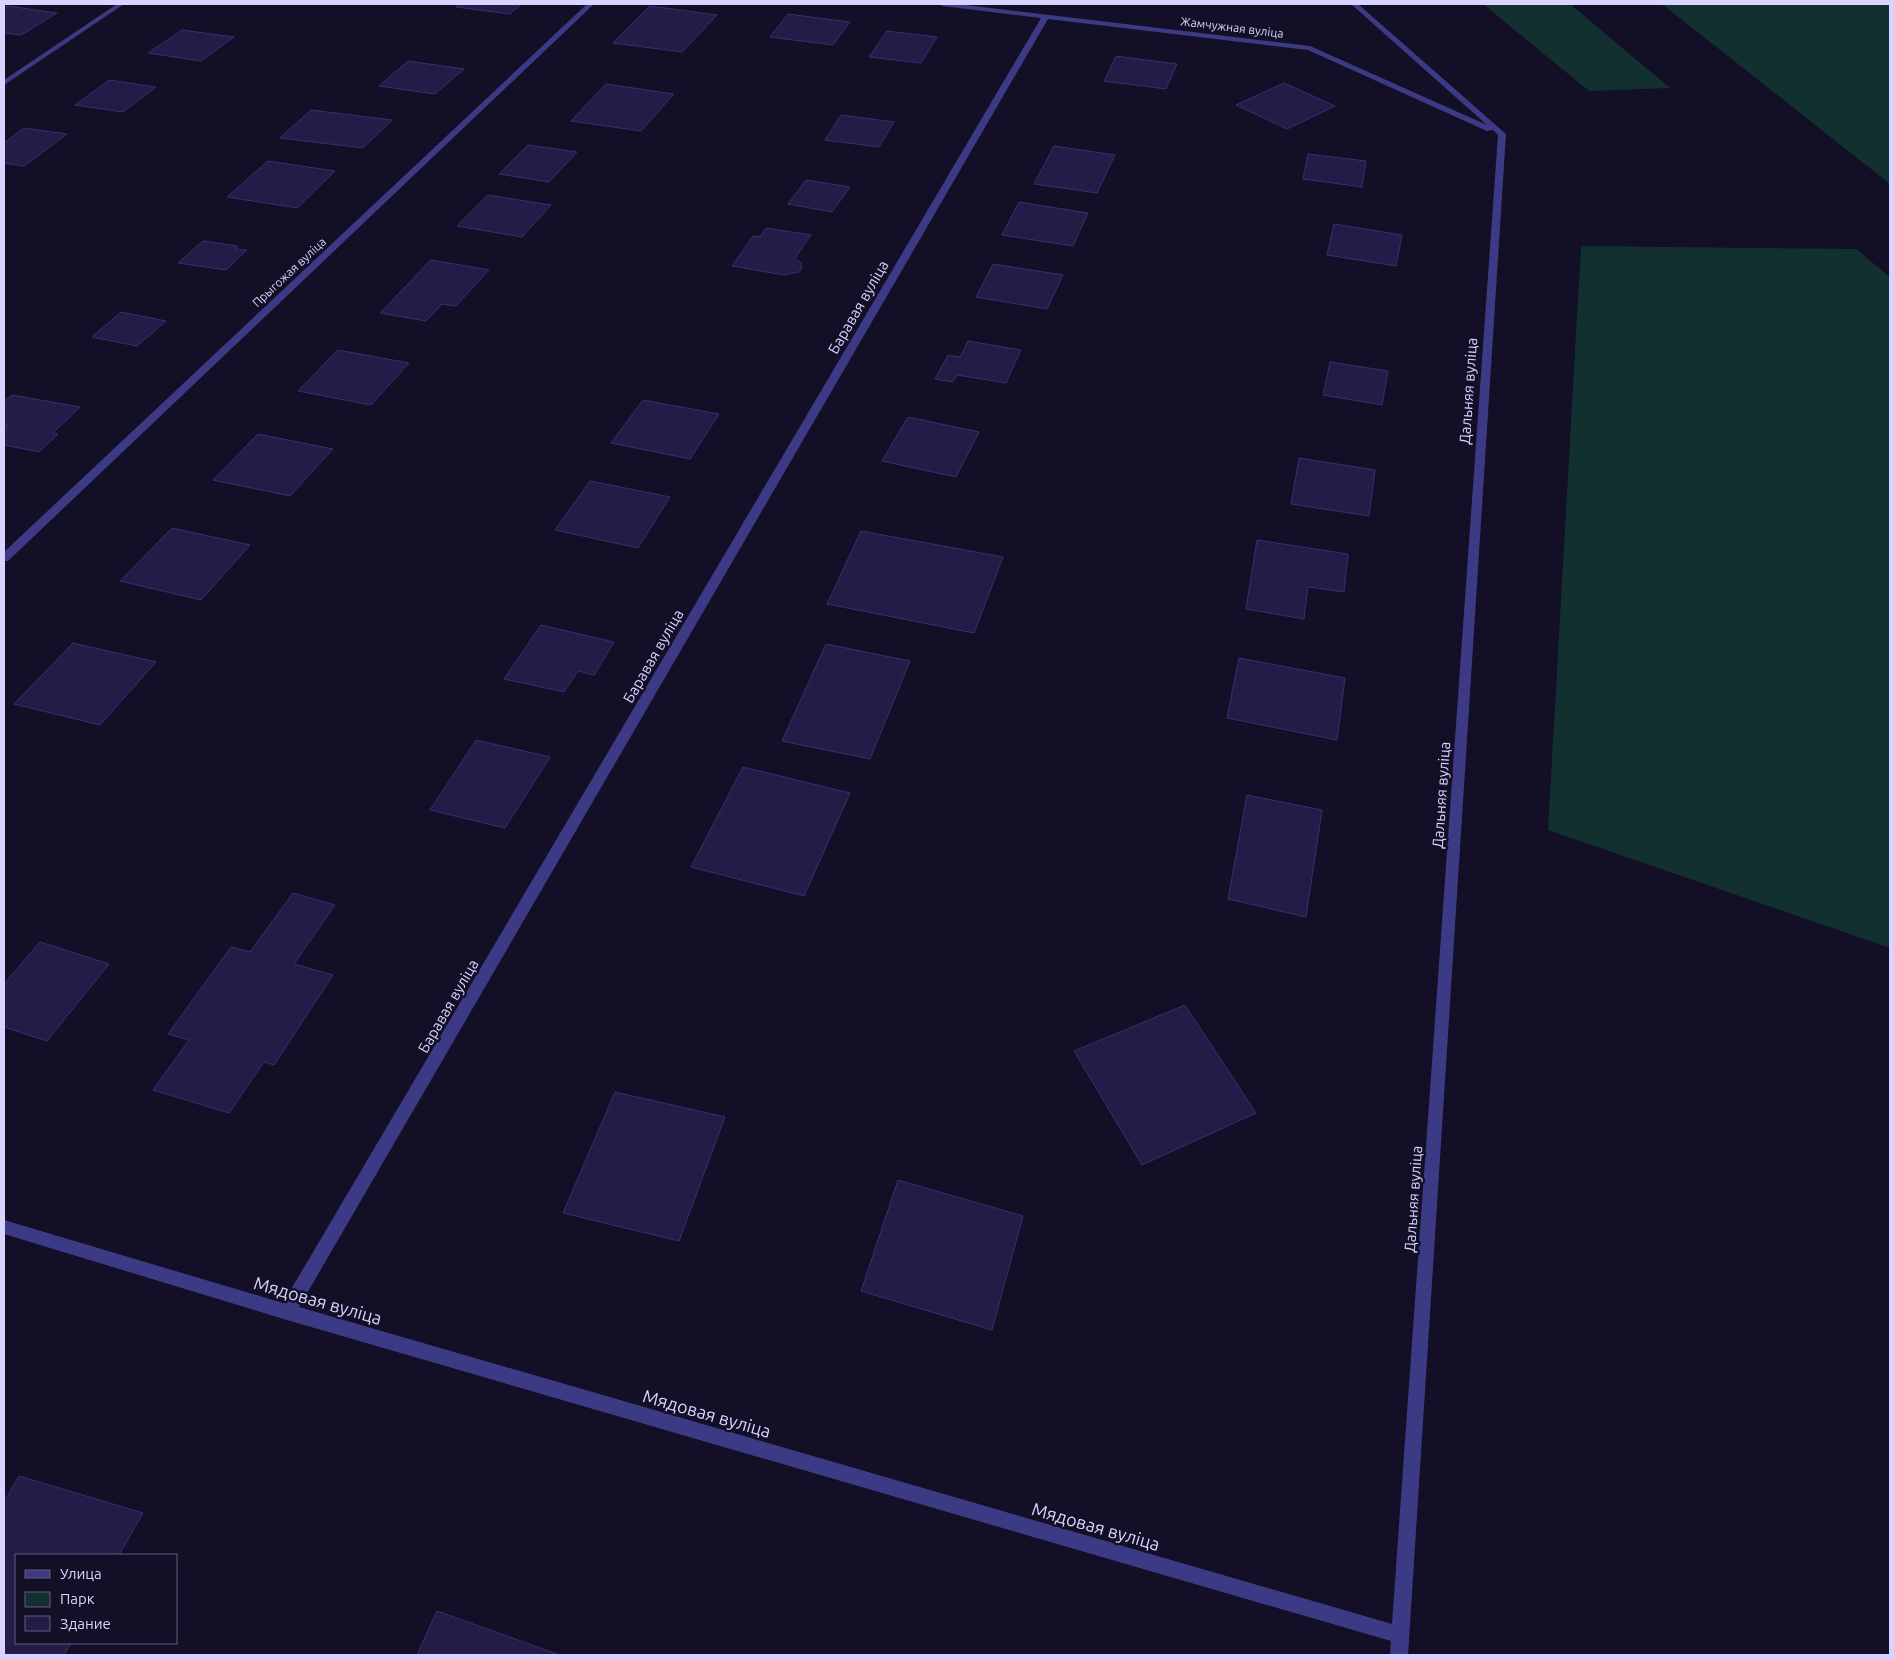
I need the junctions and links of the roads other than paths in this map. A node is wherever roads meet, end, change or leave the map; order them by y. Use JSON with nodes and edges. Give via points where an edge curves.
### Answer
{"nodes":[{"id":1,"x":121,"y":4,"type":"edge"},
{"id":2,"x":591,"y":4,"type":"edge"},
{"id":3,"x":942,"y":4,"type":"edge"},
{"id":4,"x":1354,"y":4,"type":"edge"},
{"id":5,"x":1046,"y":16,"type":"junction"},
{"id":6,"x":4,"y":83,"type":"edge"},
{"id":7,"x":1502,"y":134,"type":"junction"},
{"id":8,"x":4,"y":558,"type":"edge"},
{"id":9,"x":4,"y":1227,"type":"edge"},
{"id":10,"x":287,"y":1312,"type":"junction"},
{"id":11,"x":1400,"y":1635,"type":"junction"},
{"id":12,"x":1399,"y":1655,"type":"edge"}],
"edges":[{"from":1,"to":6,"type":"street"},
{"from":2,"to":8,"type":"street","name":"Прыгожая вуліца"},
{"from":3,"to":5,"type":"street","name":"Жамчужная вуліца"},
{"from":4,"to":7,"type":"street"},
{"from":5,"to":7,"type":"street","name":"Жамчужная вуліца","via":[[1310,48]]},
{"from":5,"to":10,"type":"street","name":"Баравая вуліца"},
{"from":7,"to":11,"type":"street","name":"Дальняя вуліца"},
{"from":9,"to":10,"type":"street","name":"Мядовая вуліца"},
{"from":10,"to":11,"type":"street","name":"Мядовая вуліца"},
{"from":11,"to":12,"type":"street","name":"Дальняя вуліца"}]}
